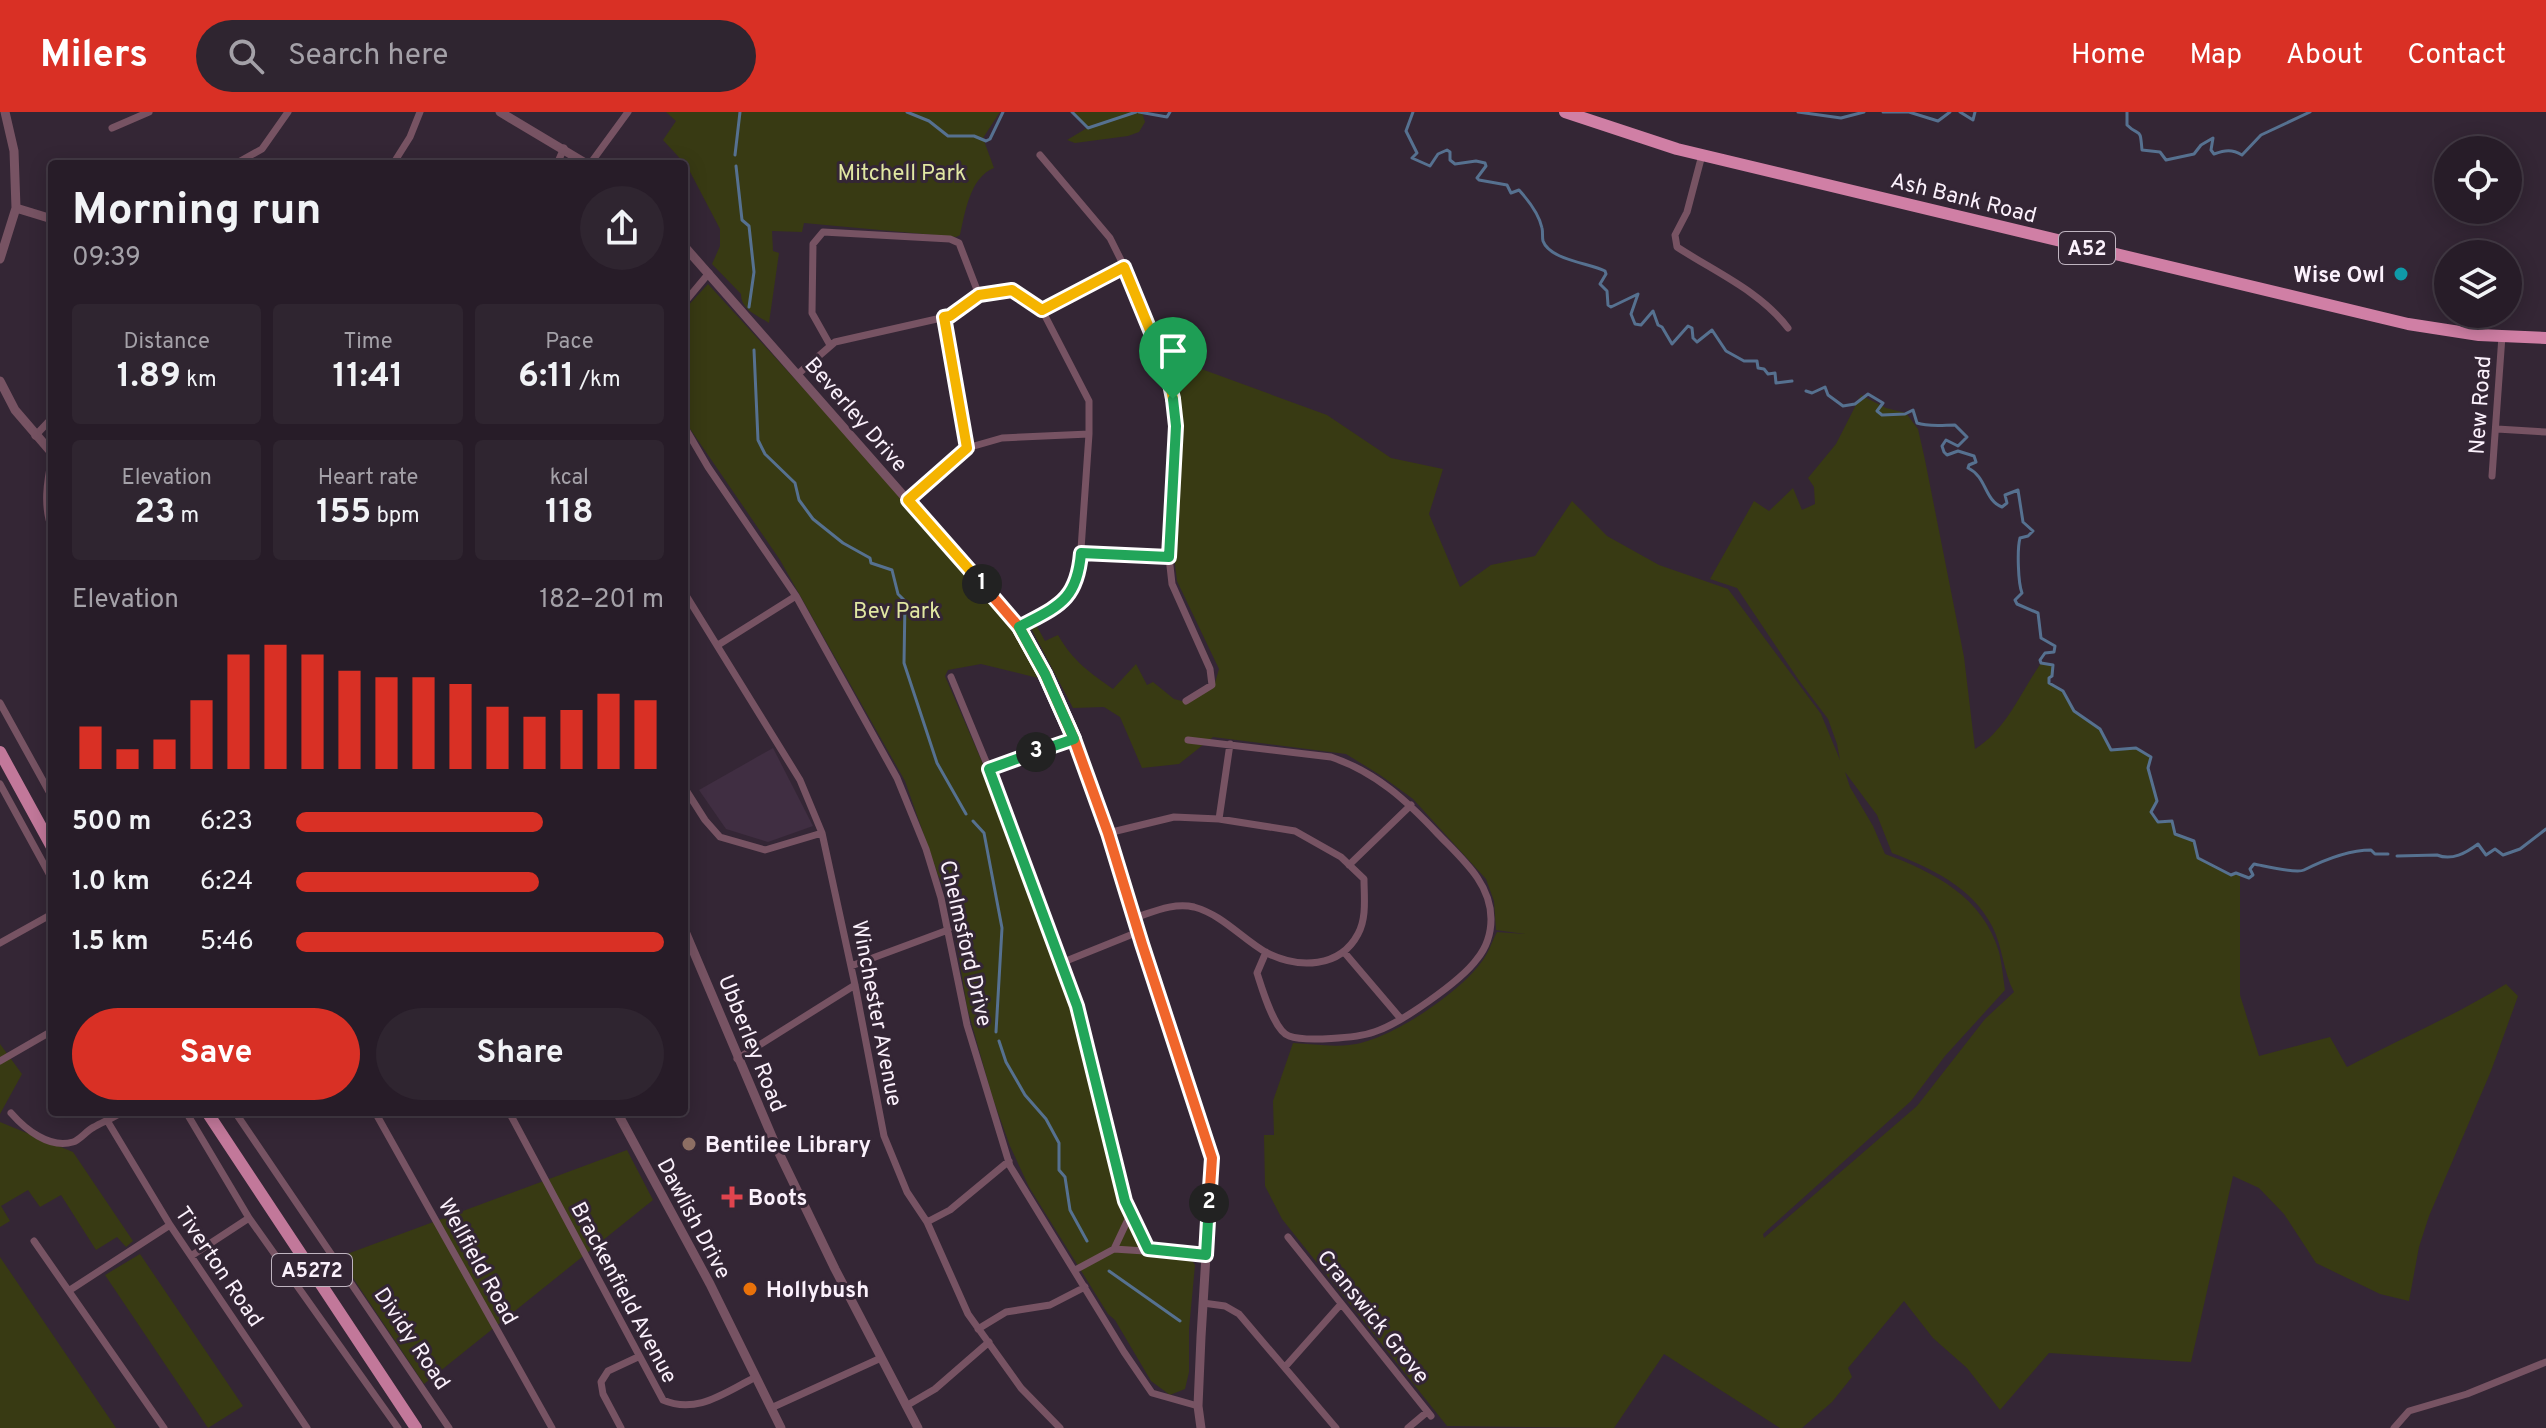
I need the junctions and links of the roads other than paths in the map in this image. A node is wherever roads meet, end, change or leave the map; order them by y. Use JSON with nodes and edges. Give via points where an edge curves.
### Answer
{"nodes":[{"id":1,"x":5,"y":112,"type":"edge"},
{"id":2,"x":149,"y":112,"type":"edge"},
{"id":3,"x":288,"y":112,"type":"edge"},
{"id":4,"x":420,"y":112,"type":"edge"},
{"id":5,"x":500,"y":112,"type":"edge"},
{"id":6,"x":628,"y":112,"type":"edge"},
{"id":7,"x":1565,"y":112,"type":"edge"},
{"id":8,"x":112,"y":128,"type":"dead end"},
{"id":9,"x":564,"y":148,"type":"junction"},
{"id":10,"x":1040,"y":155,"type":"dead end"},
{"id":11,"x":1702,"y":155,"type":"junction"},
{"id":12,"x":242,"y":160,"type":"edge"},
{"id":13,"x":396,"y":160,"type":"edge"},
{"id":14,"x":559,"y":160,"type":"edge"},
{"id":15,"x":582,"y":160,"type":"edge"},
{"id":16,"x":591,"y":160,"type":"edge"},
{"id":17,"x":16,"y":208,"type":"junction"},
{"id":18,"x":48,"y":218,"type":"edge"},
{"id":19,"x":688,"y":250,"type":"edge"},
{"id":20,"x":1,"y":254,"type":"edge"},
{"id":21,"x":1124,"y":267,"type":"junction"},
{"id":22,"x":709,"y":273,"type":"junction"},
{"id":23,"x":979,"y":295,"type":"junction"},
{"id":24,"x":688,"y":298,"type":"edge"},
{"id":25,"x":1042,"y":310,"type":"junction"},
{"id":26,"x":944,"y":317,"type":"junction"},
{"id":27,"x":1788,"y":328,"type":"dead end"},
{"id":28,"x":2502,"y":336,"type":"junction"},
{"id":29,"x":2546,"y":338,"type":"edge"},
{"id":30,"x":830,"y":345,"type":"junction"},
{"id":31,"x":798,"y":374,"type":"junction"},
{"id":32,"x":0,"y":381,"type":"edge"},
{"id":33,"x":48,"y":422,"type":"edge"},
{"id":34,"x":2497,"y":429,"type":"junction"},
{"id":35,"x":2546,"y":432,"type":"edge"},
{"id":36,"x":688,"y":433,"type":"edge"},
{"id":37,"x":1089,"y":434,"type":"junction"},
{"id":38,"x":35,"y":436,"type":"junction"},
{"id":39,"x":967,"y":448,"type":"junction"},
{"id":40,"x":48,"y":451,"type":"edge"},
{"id":41,"x":2492,"y":476,"type":"dead end"},
{"id":42,"x":48,"y":478,"type":"edge"},
{"id":43,"x":908,"y":500,"type":"junction"},
{"id":44,"x":48,"y":518,"type":"edge"},
{"id":45,"x":1081,"y":553,"type":"junction"},
{"id":46,"x":1169,"y":557,"type":"junction"},
{"id":47,"x":796,"y":596,"type":"junction"},
{"id":48,"x":688,"y":598,"type":"edge"},
{"id":49,"x":1019,"y":627,"type":"junction"},
{"id":50,"x":718,"y":645,"type":"junction"},
{"id":51,"x":951,"y":677,"type":"dead end"},
{"id":52,"x":1186,"y":701,"type":"dead end"},
{"id":53,"x":0,"y":703,"type":"edge"},
{"id":54,"x":1074,"y":739,"type":"junction"},
{"id":55,"x":1188,"y":740,"type":"dead end"},
{"id":56,"x":1230,"y":744,"type":"junction"},
{"id":57,"x":0,"y":752,"type":"edge"},
{"id":58,"x":989,"y":769,"type":"junction"},
{"id":59,"x":0,"y":784,"type":"edge"},
{"id":60,"x":48,"y":790,"type":"edge"},
{"id":61,"x":688,"y":793,"type":"edge"},
{"id":62,"x":1411,"y":805,"type":"junction"},
{"id":63,"x":1219,"y":819,"type":"junction"},
{"id":64,"x":822,"y":833,"type":"junction"},
{"id":65,"x":1108,"y":833,"type":"junction"},
{"id":66,"x":48,"y":840,"type":"edge"},
{"id":67,"x":1349,"y":865,"type":"junction"},
{"id":68,"x":48,"y":872,"type":"edge"},
{"id":69,"x":48,"y":916,"type":"edge"},
{"id":70,"x":1134,"y":918,"type":"junction"},
{"id":71,"x":948,"y":930,"type":"junction"},
{"id":72,"x":1138,"y":932,"type":"junction"},
{"id":73,"x":688,"y":938,"type":"edge"},
{"id":74,"x":0,"y":943,"type":"edge"},
{"id":75,"x":1266,"y":952,"type":"junction"},
{"id":76,"x":1344,"y":952,"type":"junction"},
{"id":77,"x":1061,"y":963,"type":"junction"},
{"id":78,"x":851,"y":966,"type":"junction"},
{"id":79,"x":855,"y":985,"type":"junction"},
{"id":80,"x":1401,"y":1019,"type":"junction"},
{"id":81,"x":48,"y":1033,"type":"edge"},
{"id":82,"x":737,"y":1059,"type":"junction"},
{"id":83,"x":0,"y":1061,"type":"edge"},
{"id":84,"x":11,"y":1113,"type":"dead end"},
{"id":85,"x":116,"y":1116,"type":"edge"},
{"id":86,"x":188,"y":1116,"type":"edge"},
{"id":87,"x":210,"y":1116,"type":"edge"},
{"id":88,"x":238,"y":1116,"type":"edge"},
{"id":89,"x":377,"y":1116,"type":"edge"},
{"id":90,"x":511,"y":1116,"type":"edge"},
{"id":91,"x":619,"y":1116,"type":"edge"},
{"id":92,"x":108,"y":1122,"type":"junction"},
{"id":93,"x":1009,"y":1161,"type":"junction"},
{"id":94,"x":1131,"y":1213,"type":"junction"},
{"id":95,"x":249,"y":1218,"type":"junction"},
{"id":96,"x":927,"y":1222,"type":"junction"},
{"id":97,"x":170,"y":1225,"type":"junction"},
{"id":98,"x":1288,"y":1237,"type":"dead end"},
{"id":99,"x":34,"y":1241,"type":"dead end"},
{"id":100,"x":1114,"y":1249,"type":"junction"},
{"id":101,"x":1148,"y":1249,"type":"junction"},
{"id":102,"x":1206,"y":1255,"type":"junction"},
{"id":103,"x":191,"y":1256,"type":"junction"},
{"id":104,"x":1075,"y":1270,"type":"junction"},
{"id":105,"x":1085,"y":1287,"type":"junction"},
{"id":106,"x":70,"y":1290,"type":"junction"},
{"id":107,"x":1203,"y":1303,"type":"junction"},
{"id":108,"x":1341,"y":1304,"type":"junction"},
{"id":109,"x":978,"y":1329,"type":"junction"},
{"id":110,"x":989,"y":1342,"type":"junction"},
{"id":111,"x":638,"y":1357,"type":"junction"},
{"id":112,"x":881,"y":1358,"type":"junction"},
{"id":113,"x":2546,"y":1362,"type":"edge"},
{"id":114,"x":1285,"y":1367,"type":"junction"},
{"id":115,"x":756,"y":1377,"type":"junction"},
{"id":116,"x":906,"y":1406,"type":"junction"},
{"id":117,"x":1198,"y":1406,"type":"junction"},
{"id":118,"x":771,"y":1408,"type":"junction"},
{"id":119,"x":164,"y":1428,"type":"edge"},
{"id":120,"x":307,"y":1428,"type":"edge"},
{"id":121,"x":398,"y":1428,"type":"edge"},
{"id":122,"x":416,"y":1428,"type":"edge"},
{"id":123,"x":449,"y":1428,"type":"edge"},
{"id":124,"x":552,"y":1428,"type":"edge"},
{"id":125,"x":621,"y":1428,"type":"edge"},
{"id":126,"x":781,"y":1428,"type":"edge"},
{"id":127,"x":918,"y":1428,"type":"edge"},
{"id":128,"x":1060,"y":1428,"type":"edge"},
{"id":129,"x":1201,"y":1428,"type":"edge"},
{"id":130,"x":1336,"y":1428,"type":"edge"},
{"id":131,"x":1408,"y":1428,"type":"edge"},
{"id":132,"x":2394,"y":1428,"type":"edge"}],
"edges":[{"from":1,"to":17,"type":"street","via":[[14,151]]},
{"from":2,"to":8,"type":"street"},
{"from":3,"to":12,"type":"street","via":[[262,149]]},
{"from":4,"to":13,"type":"street"},
{"from":5,"to":9,"type":"street"},
{"from":6,"to":16,"type":"street"},
{"from":7,"to":11,"type":"highway","name":"Ash Bank Road","number":"A52"},
{"from":9,"to":14,"type":"street"},
{"from":9,"to":15,"type":"street"},
{"from":10,"to":21,"type":"street","via":[[1110,238]]},
{"from":11,"to":27,"type":"street","via":[[1687,212],[1675,235],[1677,247],[1759,298]]},
{"from":11,"to":28,"type":"highway","name":"Ash Bank Road","number":"A52","via":[[2408,324]]},
{"from":17,"to":18,"type":"street"},
{"from":17,"to":20,"type":"street"},
{"from":19,"to":22,"type":"street","name":"Beverley Drive"},
{"from":21,"to":25,"type":"street"},
{"from":21,"to":46,"type":"street","via":[[1168,374],[1173,399]]},
{"from":22,"to":24,"type":"street"},
{"from":22,"to":31,"type":"street","name":"Beverley Drive"},
{"from":23,"to":25,"type":"street","via":[[1012,290]]},
{"from":23,"to":26,"type":"street"},
{"from":23,"to":30,"type":"street","via":[[959,243],[950,239],[823,232],[813,244],[812,313]]},
{"from":25,"to":37,"type":"street","via":[[1089,401]]},
{"from":26,"to":30,"type":"street"},
{"from":26,"to":39,"type":"street"},
{"from":28,"to":29,"type":"highway","name":"Ash Bank Road","number":"A52"},
{"from":28,"to":34,"type":"street","name":"New Road"},
{"from":30,"to":31,"type":"street"},
{"from":31,"to":43,"type":"street","name":"Beverley Drive"},
{"from":32,"to":38,"type":"street"},
{"from":33,"to":38,"type":"street"},
{"from":34,"to":35,"type":"street"},
{"from":34,"to":41,"type":"street","name":"New Road"},
{"from":36,"to":47,"type":"street","name":"Chelmsford Drive"},
{"from":37,"to":39,"type":"street","via":[[1002,438]]},
{"from":37,"to":45,"type":"street"},
{"from":38,"to":40,"type":"street"},
{"from":39,"to":43,"type":"street"},
{"from":42,"to":44,"type":"street"},
{"from":43,"to":49,"type":"street","name":"Beverley Drive"},
{"from":45,"to":46,"type":"street"},
{"from":45,"to":49,"type":"street","via":[[1079,578],[1063,603]]},
{"from":46,"to":52,"type":"street","via":[[1172,584],[1210,669],[1212,685]]},
{"from":47,"to":50,"type":"street"},
{"from":47,"to":71,"type":"street","name":"Chelmsford Drive","via":[[897,778],[926,849]]},
{"from":48,"to":50,"type":"street","name":"Winchester Avenue"},
{"from":49,"to":54,"type":"street","name":"Beverley Drive"},
{"from":50,"to":64,"type":"street","name":"Winchester Avenue","via":[[800,780]]},
{"from":51,"to":58,"type":"street"},
{"from":53,"to":60,"type":"street"},
{"from":54,"to":58,"type":"street"},
{"from":54,"to":65,"type":"street","name":"Beverley Drive"},
{"from":55,"to":56,"type":"street"},
{"from":56,"to":62,"type":"street","via":[[1353,764]]},
{"from":56,"to":63,"type":"street"},
{"from":57,"to":66,"type":"main road"},
{"from":58,"to":77,"type":"street"},
{"from":59,"to":68,"type":"street"},
{"from":61,"to":64,"type":"street","via":[[720,837],[765,850]]},
{"from":62,"to":67,"type":"street"},
{"from":62,"to":80,"type":"street","via":[[1482,882],[1491,917],[1490,933],[1477,959]]},
{"from":63,"to":65,"type":"street","via":[[1174,817]]},
{"from":63,"to":67,"type":"street","via":[[1295,831]]},
{"from":64,"to":78,"type":"street","name":"Winchester Avenue"},
{"from":65,"to":70,"type":"street","name":"Beverley Drive"},
{"from":67,"to":76,"type":"street","via":[[1364,879],[1365,904],[1360,932]]},
{"from":69,"to":74,"type":"street"},
{"from":70,"to":72,"type":"street","name":"Beverley Drive"},
{"from":70,"to":75,"type":"street","via":[[1178,905],[1198,908]]},
{"from":71,"to":78,"type":"street"},
{"from":71,"to":93,"type":"street","name":"Chelmsford Drive","via":[[967,1025]]},
{"from":72,"to":77,"type":"street"},
{"from":72,"to":102,"type":"street","name":"Beverley Drive","via":[[1212,1158]]},
{"from":73,"to":82,"type":"street","name":"Ubberley Road"},
{"from":75,"to":76,"type":"street","via":[[1291,962],[1327,962]]},
{"from":75,"to":80,"type":"street","via":[[1257,973],[1279,1029],[1288,1036],[1349,1038]]},
{"from":76,"to":80,"type":"street"},
{"from":77,"to":94,"type":"street"},
{"from":78,"to":79,"type":"street","name":"Winchester Avenue"},
{"from":79,"to":82,"type":"street"},
{"from":79,"to":96,"type":"street","name":"Winchester Avenue","via":[[884,1136],[907,1192]]},
{"from":81,"to":83,"type":"street"},
{"from":82,"to":112,"type":"street","name":"Ubberley Road"},
{"from":84,"to":92,"type":"street","via":[[28,1131],[54,1143],[74,1142]]},
{"from":85,"to":92,"type":"street"},
{"from":86,"to":95,"type":"street"},
{"from":87,"to":122,"type":"main road","number":"A5272"},
{"from":88,"to":123,"type":"street","name":"Dividy Road"},
{"from":89,"to":124,"type":"street","name":"Wellfield Road"},
{"from":90,"to":111,"type":"street","name":"Brackenfield Avenue"},
{"from":91,"to":115,"type":"street","name":"Dawlish Drive"},
{"from":92,"to":97,"type":"street","name":"Tiverton Road"},
{"from":93,"to":96,"type":"street","via":[[950,1210]]},
{"from":93,"to":104,"type":"street","name":"Chelmsford Drive"},
{"from":94,"to":100,"type":"street"},
{"from":94,"to":101,"type":"street"},
{"from":95,"to":103,"type":"street"},
{"from":95,"to":121,"type":"street"},
{"from":96,"to":109,"type":"street","name":"Winchester Avenue"},
{"from":97,"to":103,"type":"street","name":"Tiverton Road"},
{"from":97,"to":106,"type":"street"},
{"from":98,"to":108,"type":"street","name":"Cranswick Grove"},
{"from":99,"to":106,"type":"street"},
{"from":100,"to":101,"type":"street"},
{"from":100,"to":104,"type":"street"},
{"from":101,"to":102,"type":"street"},
{"from":102,"to":107,"type":"street","name":"Beverley Drive"},
{"from":103,"to":120,"type":"street","name":"Tiverton Road"},
{"from":104,"to":105,"type":"street","name":"Chelmsford Drive"},
{"from":105,"to":109,"type":"street","via":[[1050,1305],[1006,1312]]},
{"from":105,"to":117,"type":"street","name":"Chelmsford Drive","via":[[1152,1393]]},
{"from":106,"to":119,"type":"street"},
{"from":107,"to":114,"type":"street","via":[[1235,1311]]},
{"from":107,"to":117,"type":"street","name":"Beverley Drive"},
{"from":108,"to":114,"type":"street"},
{"from":108,"to":131,"type":"street","name":"Cranswick Grove","via":[[1429,1414]]},
{"from":109,"to":110,"type":"street","name":"Winchester Avenue"},
{"from":110,"to":116,"type":"street","via":[[935,1389]]},
{"from":110,"to":128,"type":"street","name":"Winchester Avenue","via":[[1021,1388]]},
{"from":111,"to":115,"type":"street","name":"Brackenfield Avenue","via":[[663,1400],[676,1406],[697,1406]]},
{"from":111,"to":125,"type":"street","via":[[608,1371],[601,1382]]},
{"from":112,"to":116,"type":"street","name":"Ubberley Road"},
{"from":112,"to":118,"type":"street"},
{"from":113,"to":132,"type":"street","via":[[2409,1411]]},
{"from":114,"to":130,"type":"street"},
{"from":115,"to":118,"type":"street","name":"Dawlish Drive"},
{"from":116,"to":127,"type":"street","name":"Ubberley Road"},
{"from":117,"to":129,"type":"street","name":"Beverley Drive"},
{"from":118,"to":126,"type":"street","name":"Dawlish Drive"}]}
